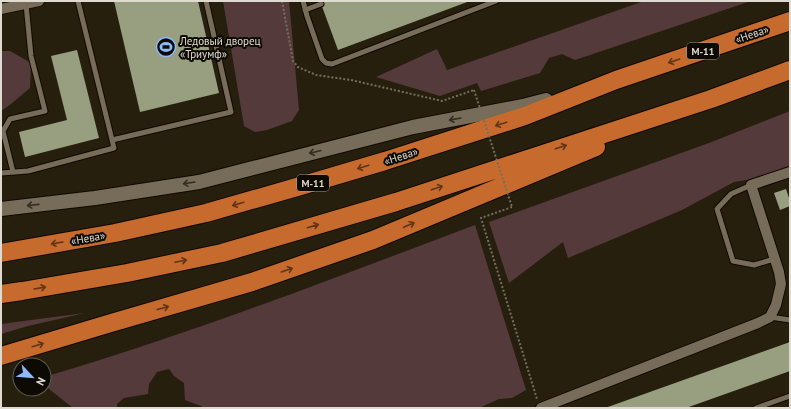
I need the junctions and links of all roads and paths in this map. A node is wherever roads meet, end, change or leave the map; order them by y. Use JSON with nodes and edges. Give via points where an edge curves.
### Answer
{"nodes":[{"id":1,"x":39,"y":1,"type":"edge"},
{"id":2,"x":78,"y":1,"type":"edge"},
{"id":3,"x":206,"y":1,"type":"edge"},
{"id":4,"x":303,"y":1,"type":"edge"},
{"id":5,"x":496,"y":1,"type":"edge"},
{"id":6,"x":26,"y":4,"type":"junction"},
{"id":7,"x":321,"y":4,"type":"dead end"},
{"id":8,"x":7,"y":6,"type":"edge"},
{"id":9,"x":306,"y":10,"type":"junction"},
{"id":10,"x":790,"y":21,"type":"edge"},
{"id":11,"x":790,"y":70,"type":"edge"},
{"id":12,"x":616,"y":80,"type":"junction"},
{"id":13,"x":711,"y":99,"type":"junction"},
{"id":14,"x":442,"y":101,"type":"dead end"},
{"id":15,"x":112,"y":140,"type":"junction"},
{"id":16,"x":13,"y":172,"type":"junction"},
{"id":17,"x":790,"y":172,"type":"edge"},
{"id":18,"x":1,"y":173,"type":"edge"},
{"id":19,"x":751,"y":185,"type":"junction"},
{"id":20,"x":1,"y":209,"type":"edge"},
{"id":21,"x":1,"y":253,"type":"edge"},
{"id":22,"x":774,"y":259,"type":"junction"},
{"id":23,"x":1,"y":294,"type":"edge"},
{"id":24,"x":770,"y":317,"type":"junction"},
{"id":25,"x":790,"y":320,"type":"edge"},
{"id":26,"x":1,"y":356,"type":"edge"},
{"id":27,"x":790,"y":396,"type":"edge"},
{"id":28,"x":539,"y":404,"type":"edge"},
{"id":29,"x":756,"y":408,"type":"edge"}],
"edges":[{"from":1,"to":6,"type":"street"},
{"from":2,"to":15,"type":"lane"},
{"from":3,"to":15,"type":"lane","via":[[231,112]]},
{"from":4,"to":9,"type":"lane"},
{"from":5,"to":9,"type":"lane","via":[[332,64],[322,59]]},
{"from":6,"to":8,"type":"street"},
{"from":6,"to":16,"type":"lane","via":[[31,56],[45,111],[10,119],[3,131]]},
{"from":7,"to":9,"type":"lane"},
{"from":10,"to":12,"type":"highway","name":"«Нева»","number":"М-11","one_way":true},
{"from":11,"to":13,"type":"highway"},
{"from":12,"to":20,"type":"street","one_way":true,"via":[[523,106],[413,126],[199,182]]},
{"from":12,"to":21,"type":"highway","name":"«Нева»","number":"М-11","one_way":true,"via":[[518,119],[206,213]]},
{"from":23,"to":13,"type":"highway","one_way":true,"via":[[127,273],[222,253],[396,202]]},
{"from":26,"to":13,"type":"highway","one_way":true,"via":[[252,282],[373,240]]},
{"from":14,"to":28,"type":"path","bridge":true,"via":[[474,90],[512,207],[481,218]]},
{"from":15,"to":16,"type":"lane","via":[[114,148],[28,171]]},
{"from":16,"to":18,"type":"lane"},
{"from":17,"to":19,"type":"street"},
{"from":19,"to":22,"type":"street"},
{"from":19,"to":22,"type":"lane","via":[[731,194],[717,209],[733,261],[754,265]]},
{"from":22,"to":24,"type":"street","via":[[781,284]]},
{"from":24,"to":25,"type":"lane"},
{"from":24,"to":28,"type":"street"},
{"from":27,"to":29,"type":"lane"}]}
